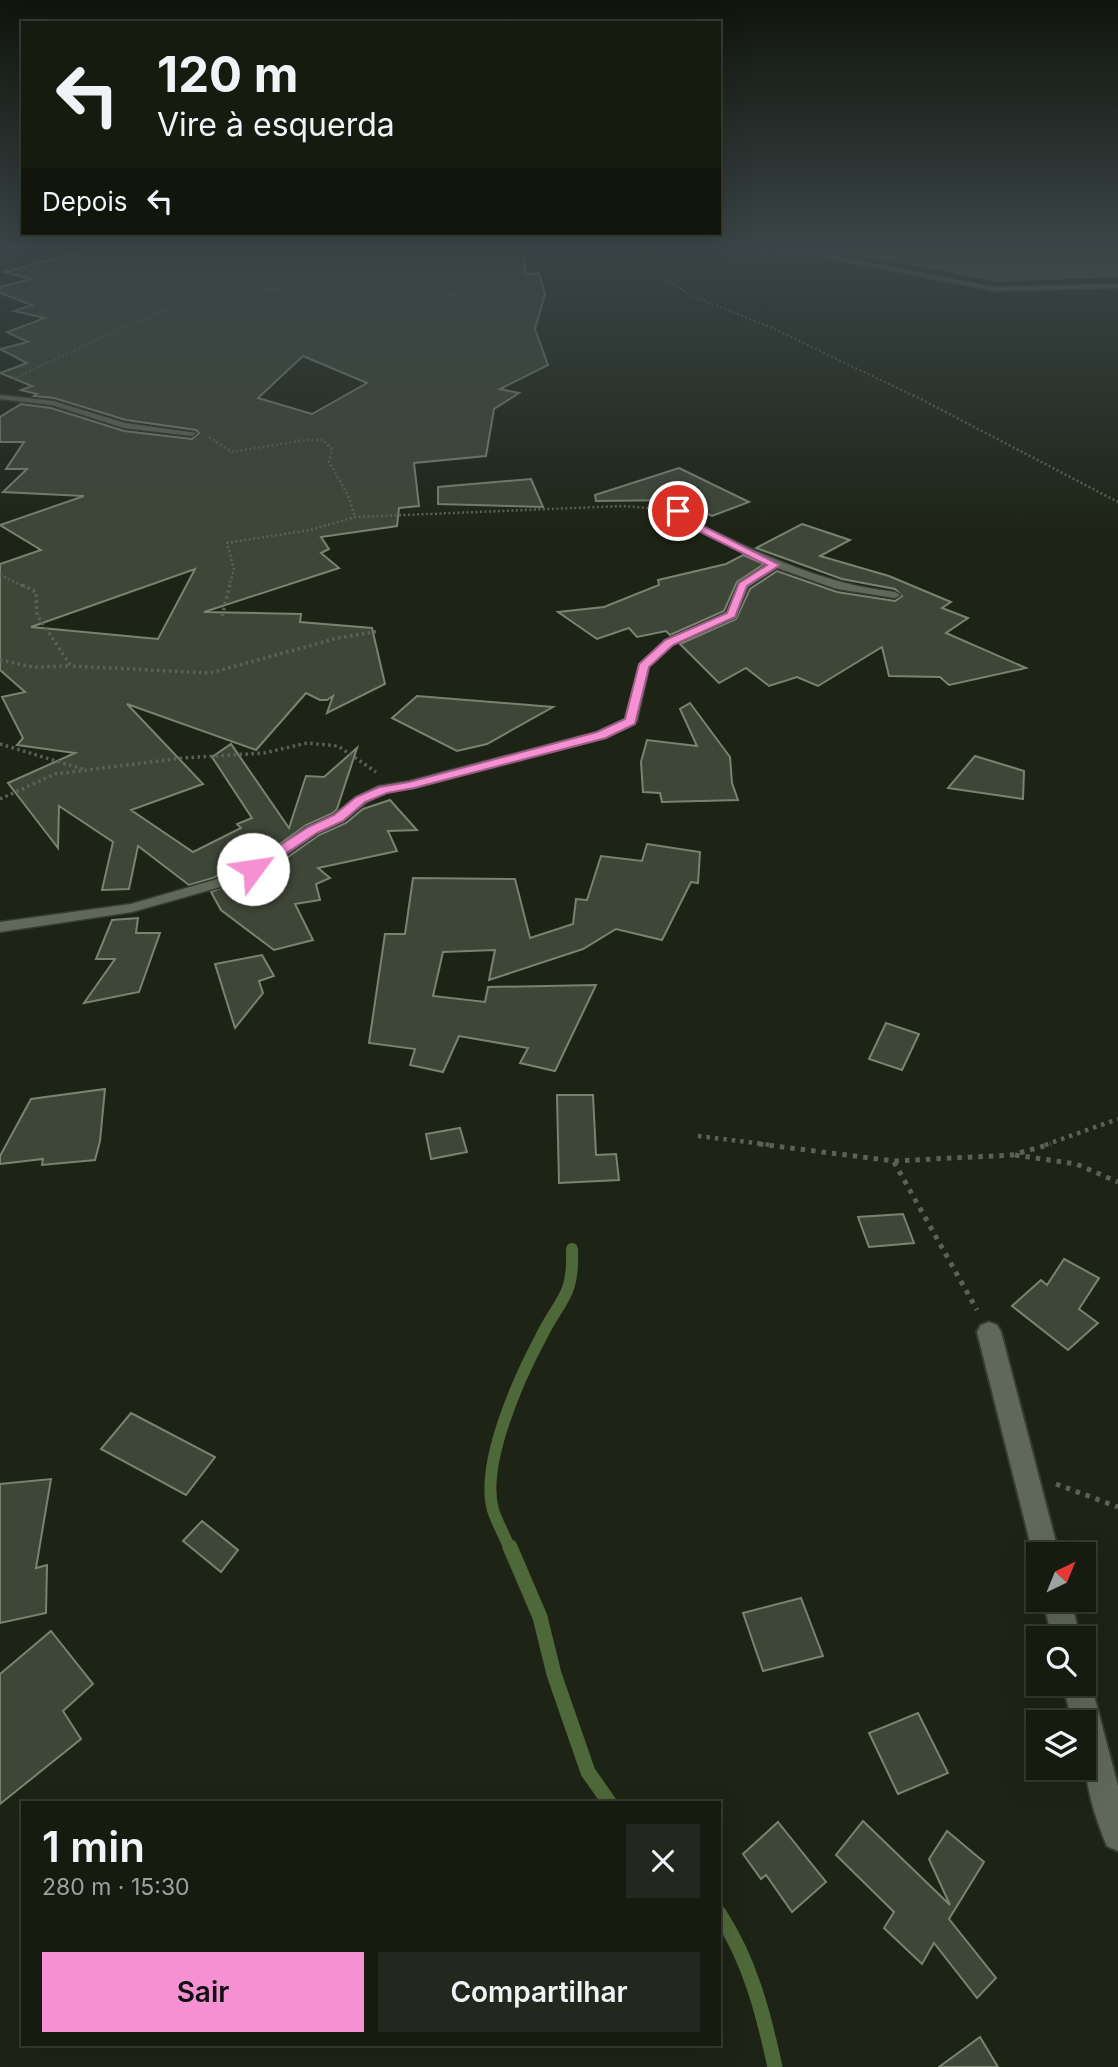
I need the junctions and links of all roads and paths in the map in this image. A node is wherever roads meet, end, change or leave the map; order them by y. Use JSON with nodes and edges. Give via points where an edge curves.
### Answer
{"nodes":[{"id":1,"x":83,"y":344,"type":"edge"},
{"id":2,"x":808,"y":344,"type":"edge"},
{"id":3,"x":9,"y":381,"type":"dead end"},
{"id":4,"x":0,"y":397,"type":"edge"},
{"id":5,"x":192,"y":433,"type":"joint"},
{"id":6,"x":1118,"y":502,"type":"edge"},
{"id":7,"x":678,"y":511,"type":"joint"},
{"id":8,"x":355,"y":517,"type":"junction"},
{"id":9,"x":775,"y":565,"type":"junction"},
{"id":10,"x":0,"y":575,"type":"edge"},
{"id":11,"x":895,"y":595,"type":"dead end"},
{"id":12,"x":222,"y":616,"type":"dead end"},
{"id":13,"x":379,"y":631,"type":"dead end"},
{"id":14,"x":0,"y":660,"type":"edge"},
{"id":15,"x":71,"y":666,"type":"junction"},
{"id":16,"x":0,"y":744,"type":"edge"},
{"id":17,"x":88,"y":770,"type":"junction"},
{"id":18,"x":397,"y":786,"type":"junction"},
{"id":19,"x":0,"y":799,"type":"edge"},
{"id":20,"x":0,"y":927,"type":"edge"},
{"id":21,"x":1118,"y":1119,"type":"edge"},
{"id":22,"x":698,"y":1136,"type":"dead end"},
{"id":23,"x":1012,"y":1155,"type":"junction"},
{"id":24,"x":894,"y":1161,"type":"junction"},
{"id":25,"x":1118,"y":1182,"type":"edge"},
{"id":26,"x":989,"y":1332,"type":"joint"},
{"id":27,"x":1026,"y":1473,"type":"junction"},
{"id":28,"x":1118,"y":1507,"type":"edge"},
{"id":29,"x":1043,"y":1542,"type":"edge"},
{"id":30,"x":1080,"y":1696,"type":"edge"},
{"id":31,"x":1118,"y":1835,"type":"edge"}],
"edges":[{"from":1,"to":3,"type":"path"},
{"from":2,"to":6,"type":"path"},
{"from":4,"to":5,"type":"lane","via":[[53,403],[124,425]]},
{"from":5,"to":8,"type":"path","via":[[206,435],[232,452],[323,440],[332,449],[329,462]]},
{"from":7,"to":8,"type":"path","via":[[623,506]]},
{"from":7,"to":9,"type":"lane","via":[[687,522]]},
{"from":8,"to":12,"type":"path","via":[[310,530],[227,543],[234,569]]},
{"from":9,"to":11,"type":"lane","via":[[872,594]]},
{"from":9,"to":18,"type":"lane","via":[[743,585],[732,615],[669,642],[643,666],[631,721],[601,735]]},
{"from":10,"to":15,"type":"path","via":[[36,592],[37,615]]},
{"from":13,"to":15,"type":"path","via":[[210,673]]},
{"from":14,"to":15,"type":"path","via":[[33,667]]},
{"from":16,"to":17,"type":"path"},
{"from":17,"to":18,"type":"path","via":[[264,753],[307,743],[338,746]]},
{"from":17,"to":19,"type":"path","via":[[55,774]]},
{"from":18,"to":20,"type":"lane","via":[[361,800],[276,856],[219,883],[132,908]]},
{"from":21,"to":23,"type":"path"},
{"from":22,"to":24,"type":"path"},
{"from":23,"to":24,"type":"path"},
{"from":23,"to":25,"type":"path","via":[[1076,1164]]},
{"from":24,"to":26,"type":"path"},
{"from":26,"to":27,"type":"street"},
{"from":27,"to":28,"type":"path"},
{"from":27,"to":29,"type":"street"},
{"from":30,"to":31,"type":"street"}]}
